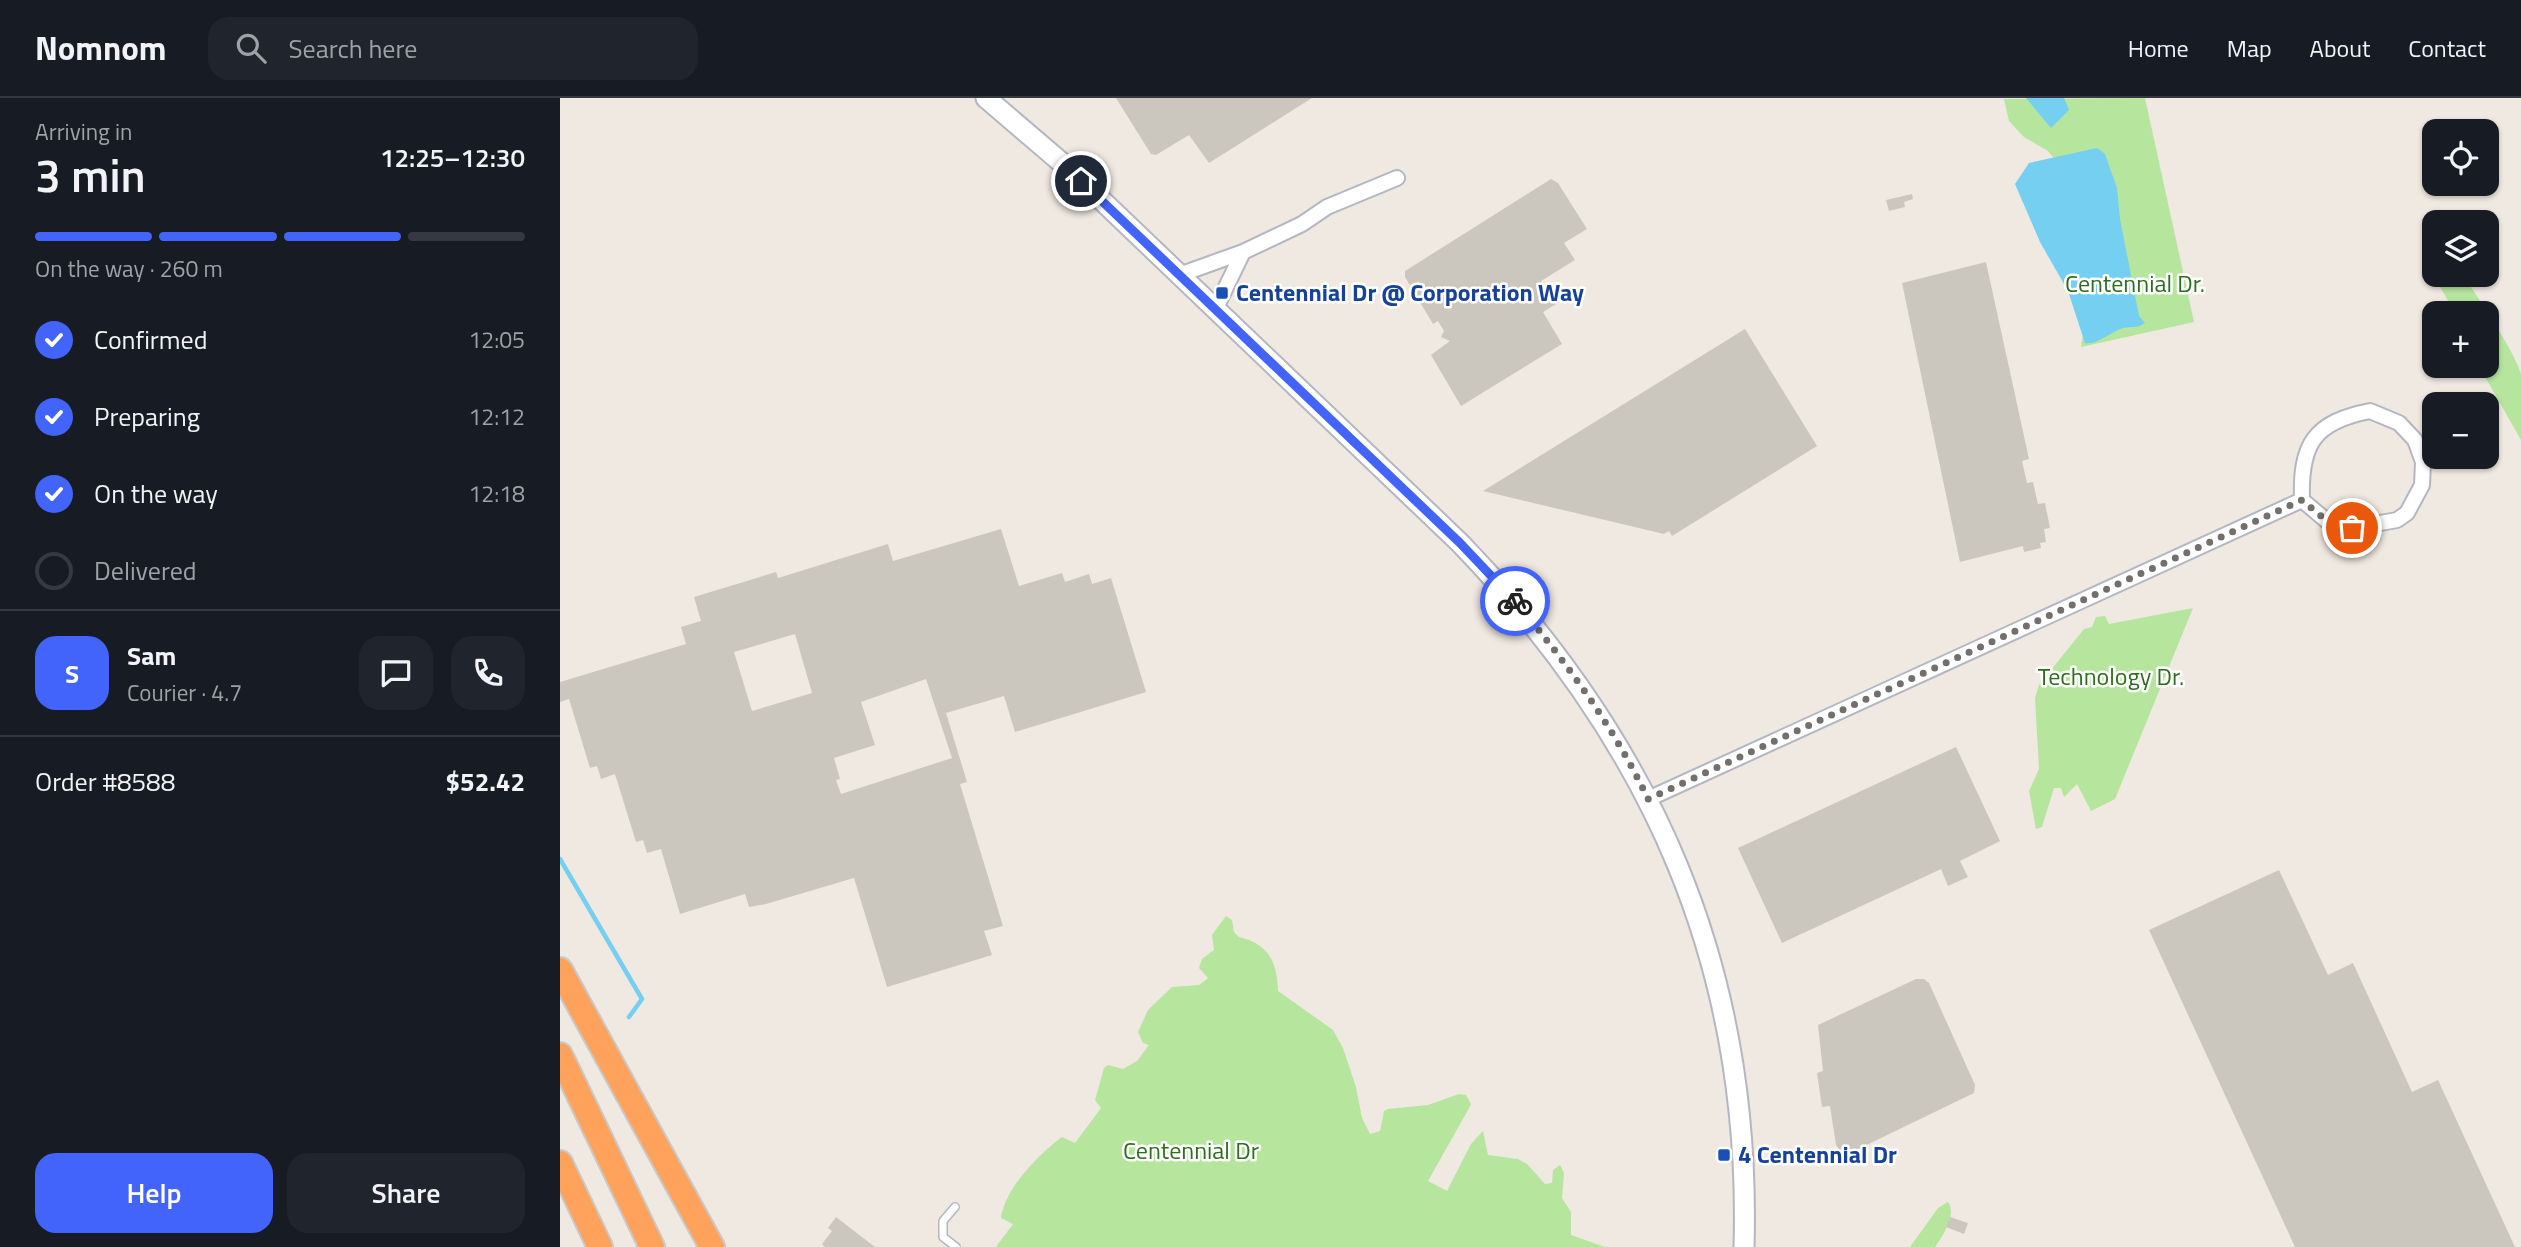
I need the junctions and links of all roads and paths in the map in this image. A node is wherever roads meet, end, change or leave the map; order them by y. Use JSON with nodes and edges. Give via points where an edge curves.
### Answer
{"nodes":[{"id":1,"x":986,"y":98,"type":"edge"},
{"id":2,"x":1397,"y":178,"type":"dead end"},
{"id":3,"x":1243,"y":251,"type":"junction"},
{"id":4,"x":1179,"y":275,"type":"junction"},
{"id":5,"x":1215,"y":310,"type":"junction"},
{"id":6,"x":2302,"y":500,"type":"junction"},
{"id":7,"x":1648,"y":799,"type":"junction"},
{"id":8,"x":560,"y":970,"type":"edge"},
{"id":9,"x":560,"y":1055,"type":"edge"},
{"id":10,"x":560,"y":1163,"type":"edge"},
{"id":11,"x":560,"y":1181,"type":"edge"},
{"id":12,"x":955,"y":1206,"type":"dead end"},
{"id":13,"x":598,"y":1247,"type":"edge"},
{"id":14,"x":652,"y":1247,"type":"edge"},
{"id":15,"x":712,"y":1247,"type":"edge"},
{"id":16,"x":956,"y":1247,"type":"edge"},
{"id":17,"x":1744,"y":1247,"type":"edge"}],
"edges":[{"from":1,"to":4,"type":"street","via":[[1060,161]]},
{"from":2,"to":3,"type":"street","via":[[1327,207]]},
{"from":3,"to":4,"type":"street"},
{"from":3,"to":5,"type":"street"},
{"from":4,"to":5,"type":"street"},
{"from":5,"to":7,"type":"street","via":[[1460,543],[1516,603],[1586,693]]},
{"from":6,"to":6,"type":"street","via":[[2306,449],[2323,427],[2344,416],[2370,411],[2399,422],[2415,440],[2423,462],[2422,485],[2407,513],[2397,520],[2352,528],[2328,522]]},
{"from":6,"to":7,"type":"street"},
{"from":7,"to":17,"type":"street","via":[[1685,882],[1719,991],[1740,1116]]},
{"from":8,"to":15,"type":"highway"},
{"from":9,"to":14,"type":"highway"},
{"from":10,"to":13,"type":"highway"},
{"from":11,"to":13,"type":"highway"},
{"from":12,"to":16,"type":"lane","via":[[943,1221],[943,1237]]}]}
